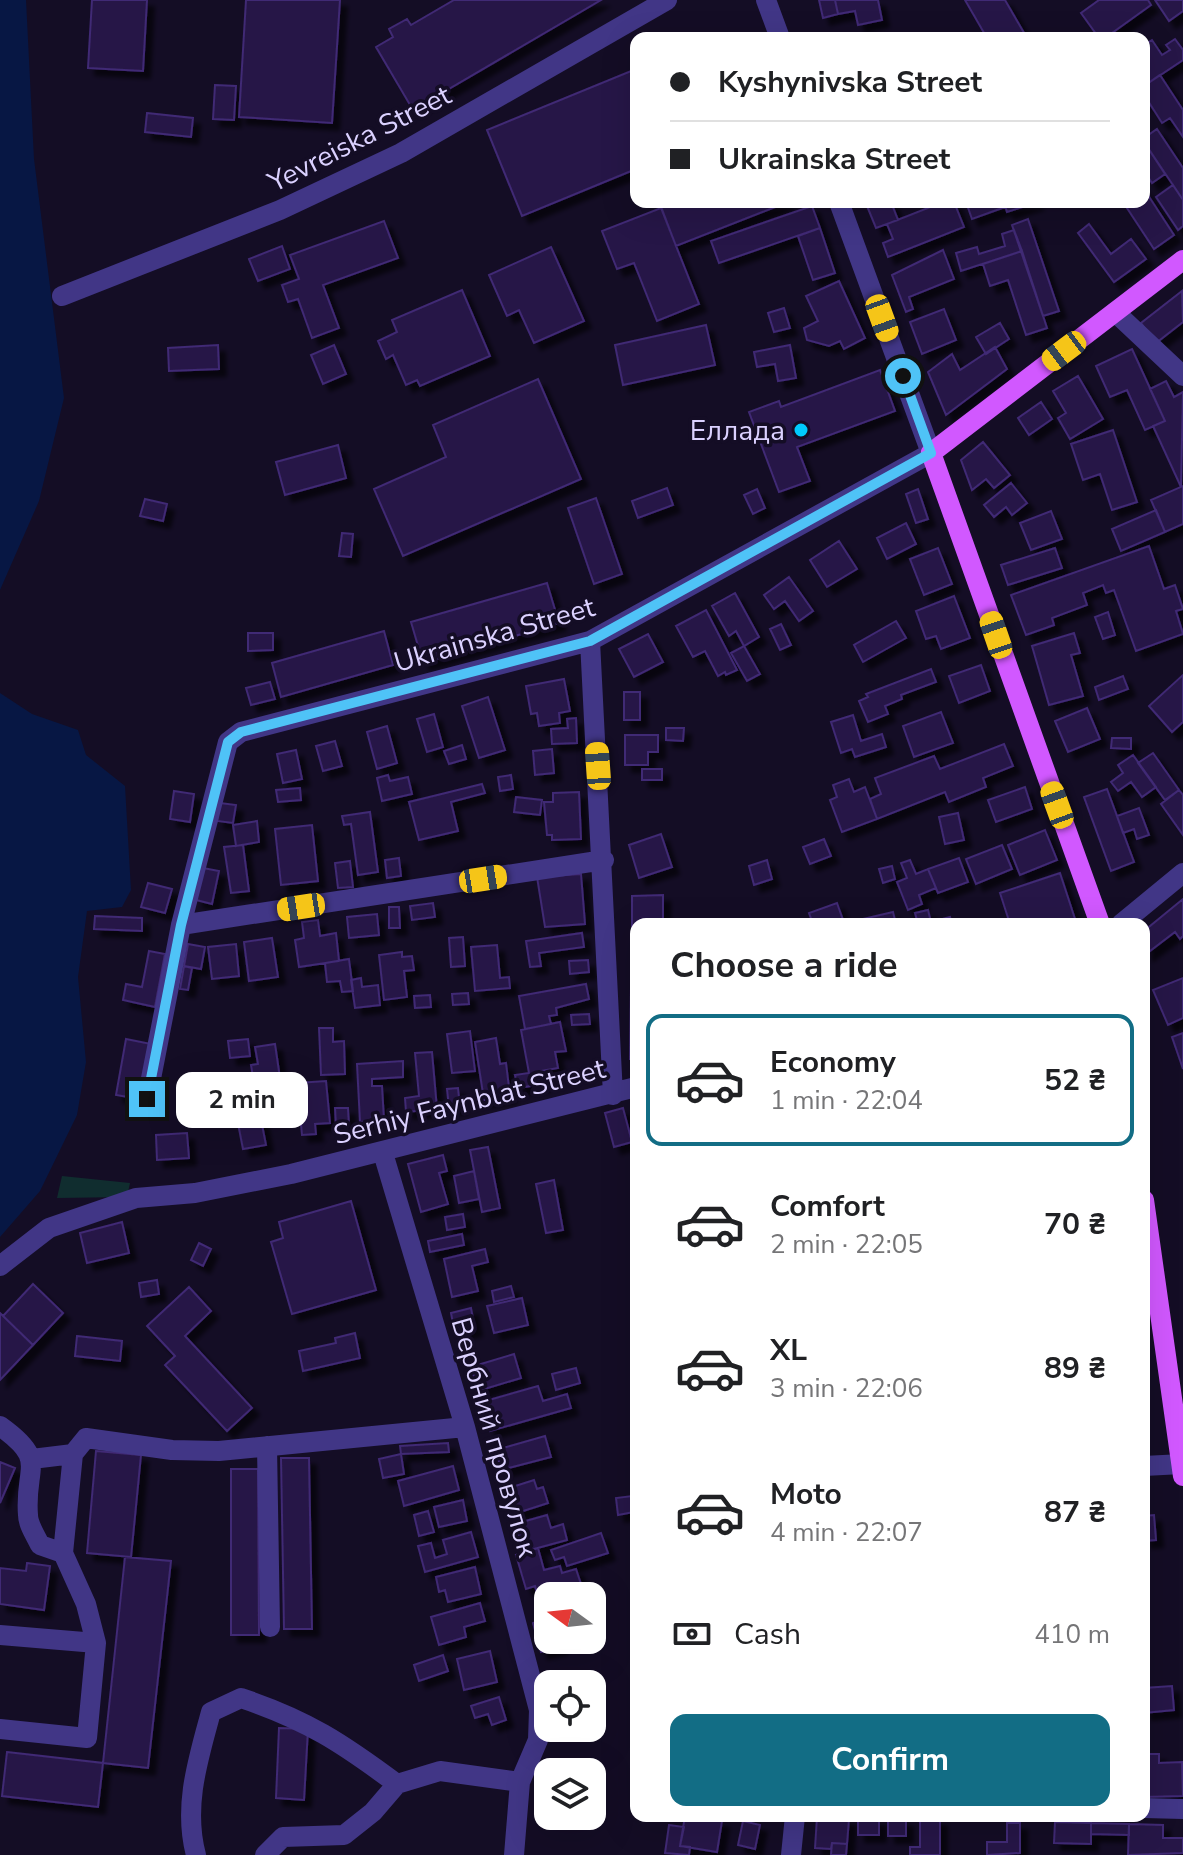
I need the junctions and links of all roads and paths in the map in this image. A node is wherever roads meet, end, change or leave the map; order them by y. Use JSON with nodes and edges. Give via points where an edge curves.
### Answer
{"nodes":[{"id":1,"x":667,"y":0,"type":"edge"},
{"id":2,"x":766,"y":0,"type":"edge"},
{"id":3,"x":778,"y":32,"type":"edge"},
{"id":4,"x":841,"y":208,"type":"edge"},
{"id":5,"x":1183,"y":260,"type":"edge"},
{"id":6,"x":62,"y":296,"type":"dead end"},
{"id":7,"x":1115,"y":312,"type":"junction"},
{"id":8,"x":1183,"y":376,"type":"edge"},
{"id":9,"x":931,"y":453,"type":"junction"},
{"id":10,"x":590,"y":641,"type":"junction"},
{"id":11,"x":604,"y":860,"type":"junction"},
{"id":12,"x":1183,"y":873,"type":"edge"},
{"id":13,"x":1098,"y":918,"type":"edge"},
{"id":14,"x":1128,"y":918,"type":"edge"},
{"id":15,"x":181,"y":925,"type":"junction"},
{"id":16,"x":630,"y":1089,"type":"edge"},
{"id":17,"x":613,"y":1095,"type":"junction"},
{"id":18,"x":147,"y":1099,"type":"dead end"},
{"id":19,"x":383,"y":1153,"type":"junction"},
{"id":20,"x":1150,"y":1239,"type":"edge"},
{"id":21,"x":0,"y":1266,"type":"edge"},
{"id":22,"x":0,"y":1426,"type":"edge"},
{"id":23,"x":465,"y":1427,"type":"junction"},
{"id":24,"x":1181,"y":1442,"type":"edge"},
{"id":25,"x":267,"y":1446,"type":"junction"},
{"id":26,"x":73,"y":1454,"type":"junction"},
{"id":27,"x":32,"y":1459,"type":"junction"},
{"id":28,"x":1150,"y":1467,"type":"edge"},
{"id":29,"x":1182,"y":1470,"type":"edge"},
{"id":30,"x":63,"y":1553,"type":"junction"},
{"id":31,"x":270,"y":1627,"type":"dead end"},
{"id":32,"x":0,"y":1635,"type":"edge"},
{"id":33,"x":96,"y":1643,"type":"junction"},
{"id":34,"x":0,"y":1729,"type":"edge"},
{"id":35,"x":520,"y":1782,"type":"junction"},
{"id":36,"x":397,"y":1784,"type":"junction"},
{"id":37,"x":1150,"y":1808,"type":"edge"},
{"id":38,"x":1183,"y":1809,"type":"edge"},
{"id":39,"x":794,"y":1822,"type":"edge"},
{"id":40,"x":196,"y":1855,"type":"edge"},
{"id":41,"x":265,"y":1855,"type":"edge"},
{"id":42,"x":514,"y":1855,"type":"edge"},
{"id":43,"x":791,"y":1855,"type":"edge"}],
"edges":[{"from":1,"to":6,"type":"street","name":"Yevreiska Street","via":[[401,153],[280,210]]},
{"from":2,"to":3,"type":"street"},
{"from":4,"to":9,"type":"street"},
{"from":5,"to":7,"type":"main road","name":"Ukrainska Street"},
{"from":7,"to":8,"type":"street"},
{"from":7,"to":9,"type":"main road","name":"Ukrainska Street"},
{"from":9,"to":10,"type":"street","name":"Ukrainska Street"},
{"from":9,"to":13,"type":"main road"},
{"from":10,"to":11,"type":"street"},
{"from":10,"to":15,"type":"street","name":"Ukrainska Street","via":[[241,732],[228,742]]},
{"from":11,"to":15,"type":"street"},
{"from":11,"to":17,"type":"street"},
{"from":12,"to":14,"type":"street"},
{"from":15,"to":18,"type":"street","name":"Ukrainska Street"},
{"from":16,"to":17,"type":"street","name":"Serhiy Faynblat Street"},
{"from":17,"to":19,"type":"street","name":"Serhiy Faynblat Street"},
{"from":19,"to":21,"type":"street","name":"Serhiy Faynblat Street","via":[[195,1193],[136,1198],[49,1228]]},
{"from":19,"to":23,"type":"street","name":"Вербний провулок"},
{"from":20,"to":24,"type":"main road"},
{"from":22,"to":27,"type":"street","via":[[22,1441]]},
{"from":23,"to":25,"type":"street"},
{"from":23,"to":35,"type":"street","name":"Вербний провулок","via":[[539,1710],[538,1740]]},
{"from":24,"to":29,"type":"main road"},
{"from":25,"to":26,"type":"street","via":[[172,1450],[86,1438]]},
{"from":25,"to":31,"type":"street"},
{"from":26,"to":27,"type":"street"},
{"from":26,"to":30,"type":"street"},
{"from":27,"to":30,"type":"street","via":[[27,1518],[40,1545]]},
{"from":28,"to":29,"type":"street"},
{"from":30,"to":33,"type":"street","via":[[86,1604]]},
{"from":32,"to":33,"type":"street"},
{"from":33,"to":34,"type":"street","via":[[87,1738]]},
{"from":35,"to":36,"type":"street","via":[[440,1771]]},
{"from":35,"to":42,"type":"street"},
{"from":36,"to":40,"type":"street","via":[[333,1736],[293,1715],[241,1698],[211,1712],[192,1782],[191,1838]]},
{"from":36,"to":41,"type":"street","via":[[344,1835],[283,1837]]},
{"from":37,"to":38,"type":"street"},
{"from":39,"to":43,"type":"street"}]}
